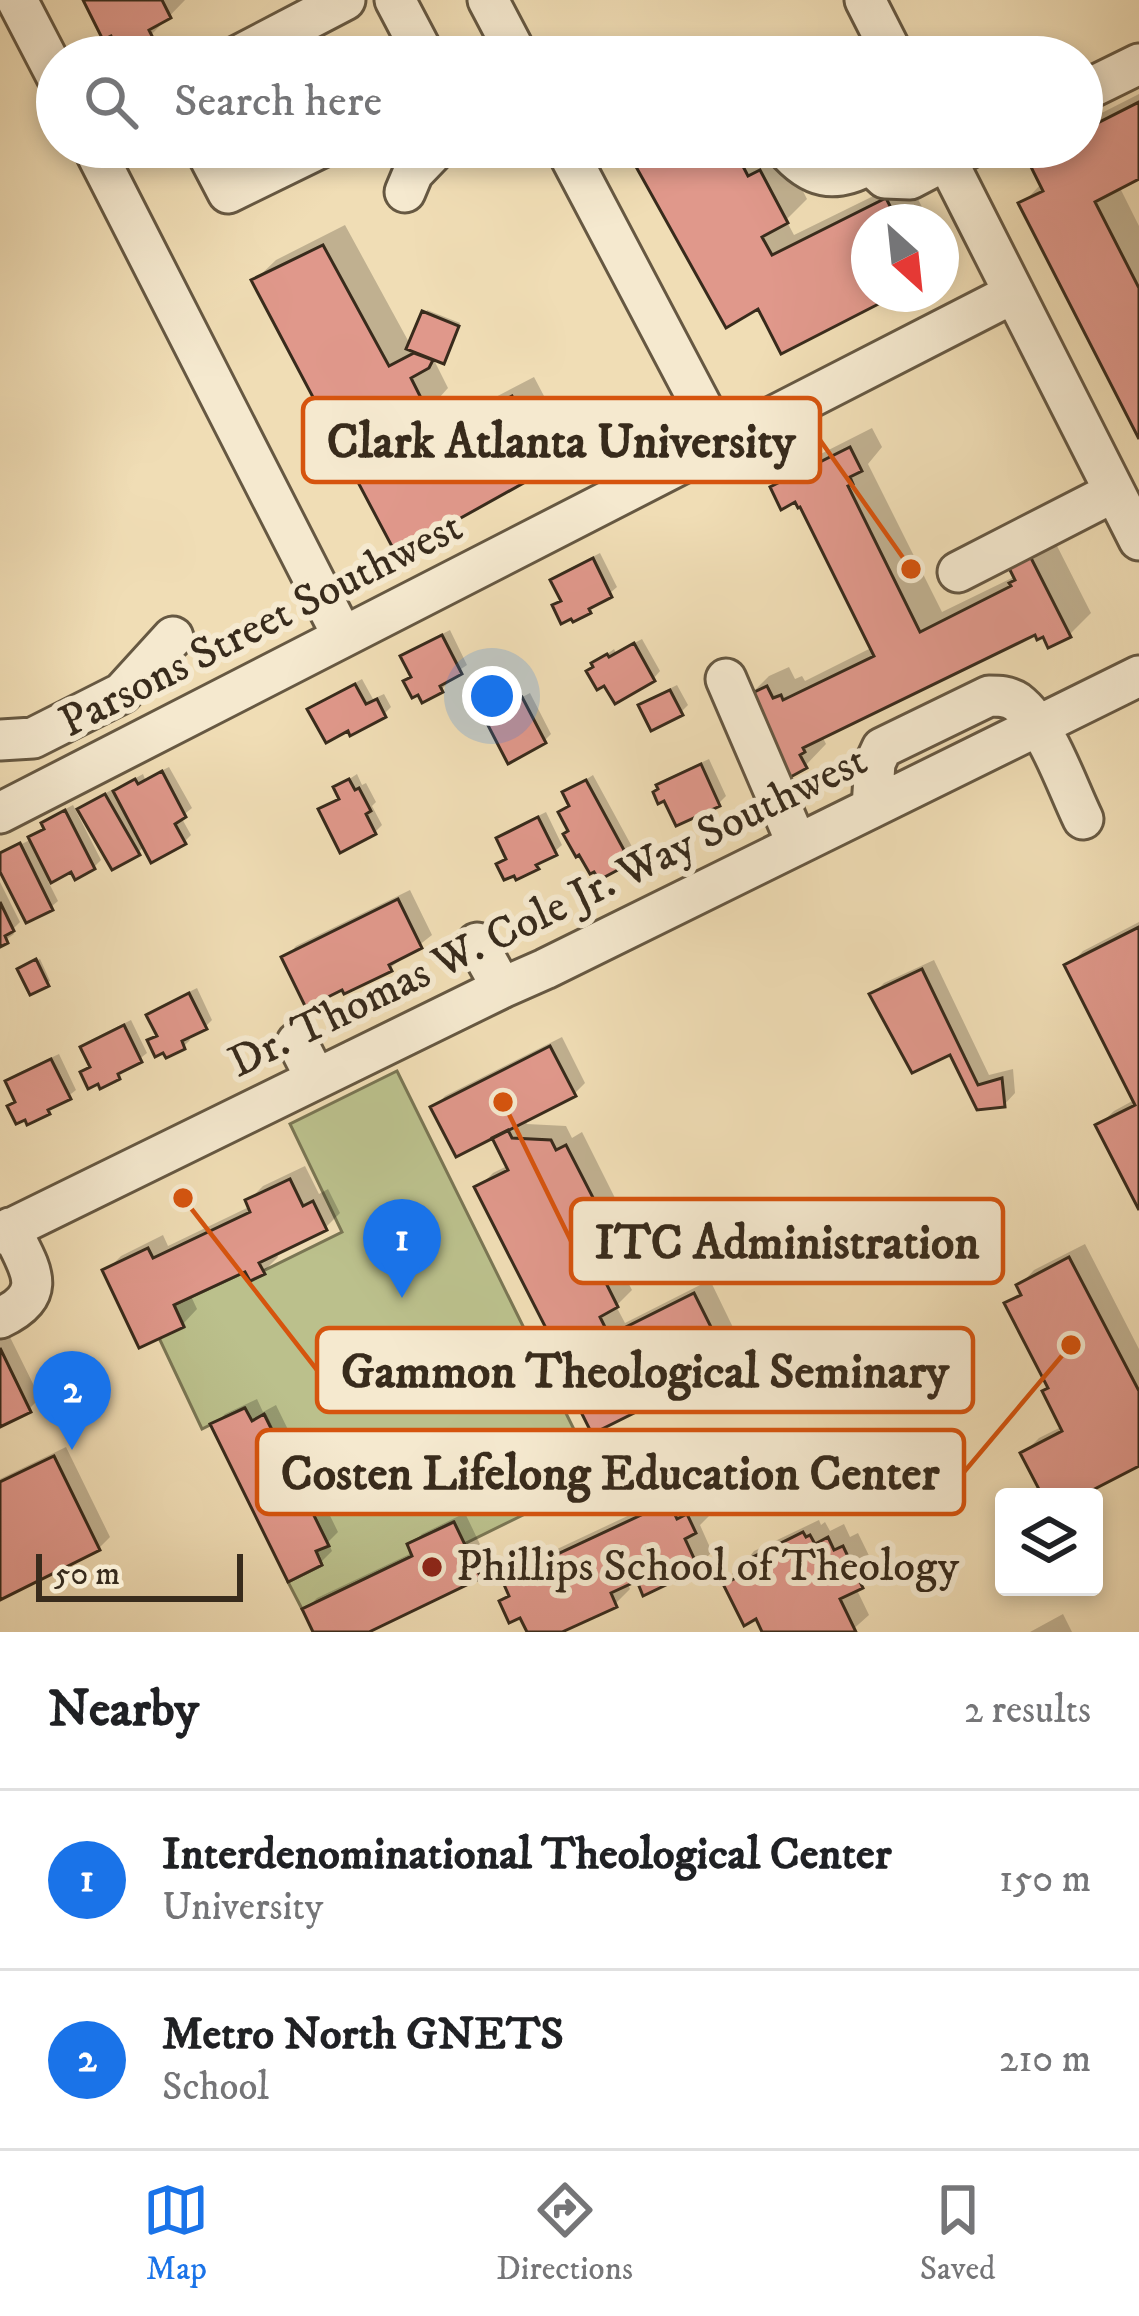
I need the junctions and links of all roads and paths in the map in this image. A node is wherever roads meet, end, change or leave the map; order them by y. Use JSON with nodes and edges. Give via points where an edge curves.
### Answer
{"nodes":[{"id":1,"x":17,"y":0,"type":"edge"},
{"id":2,"x":345,"y":0,"type":"edge"},
{"id":3,"x":395,"y":0,"type":"edge"},
{"id":4,"x":488,"y":0,"type":"edge"},
{"id":5,"x":865,"y":0,"type":"edge"},
{"id":6,"x":292,"y":16,"type":"edge"},
{"id":7,"x":265,"y":36,"type":"edge"},
{"id":8,"x":414,"y":36,"type":"edge"},
{"id":9,"x":507,"y":36,"type":"edge"},
{"id":10,"x":883,"y":36,"type":"edge"},
{"id":11,"x":36,"y":37,"type":"edge"},
{"id":12,"x":1139,"y":64,"type":"edge"},
{"id":13,"x":1103,"y":82,"type":"edge"},
{"id":14,"x":104,"y":168,"type":"edge"},
{"id":15,"x":216,"y":168,"type":"edge"},
{"id":16,"x":279,"y":168,"type":"edge"},
{"id":17,"x":418,"y":168,"type":"edge"},
{"id":18,"x":577,"y":168,"type":"edge"},
{"id":19,"x":808,"y":168,"type":"edge"},
{"id":20,"x":861,"y":168,"type":"edge"},
{"id":21,"x":875,"y":168,"type":"edge"},
{"id":22,"x":926,"y":168,"type":"edge"},
{"id":23,"x":959,"y":168,"type":"edge"},
{"id":24,"x":405,"y":192,"type":"dead end"},
{"id":25,"x":1014,"y":293,"type":"junction"},
{"id":26,"x":721,"y":443,"type":"junction"},
{"id":27,"x":1114,"y":492,"type":"junction"},
{"id":28,"x":1139,"y":540,"type":"edge"},
{"id":29,"x":958,"y":572,"type":"dead end"},
{"id":30,"x":173,"y":637,"type":"dead end"},
{"id":31,"x":343,"y":637,"type":"junction"},
{"id":32,"x":1139,"y":676,"type":"edge"},
{"id":33,"x":726,"y":680,"type":"dead end"},
{"id":34,"x":1038,"y":725,"type":"junction"},
{"id":35,"x":0,"y":740,"type":"edge"},
{"id":36,"x":0,"y":813,"type":"edge"},
{"id":37,"x":1083,"y":818,"type":"dead end"},
{"id":38,"x":797,"y":844,"type":"junction"},
{"id":39,"x":477,"y":943,"type":"dead end"},
{"id":40,"x":502,"y":988,"type":"junction"},
{"id":41,"x":298,"y":1042,"type":"dead end"},
{"id":42,"x":316,"y":1079,"type":"junction"},
{"id":43,"x":7,"y":1220,"type":"edge"},
{"id":44,"x":0,"y":1318,"type":"edge"}],
"edges":[{"from":1,"to":11,"type":"street"},
{"from":2,"to":6,"type":"street"},
{"from":3,"to":8,"type":"street"},
{"from":4,"to":9,"type":"street"},
{"from":5,"to":10,"type":"street"},
{"from":6,"to":7,"type":"street"},
{"from":12,"to":13,"type":"street"},
{"from":14,"to":31,"type":"street"},
{"from":15,"to":16,"type":"street","via":[[228,193]]},
{"from":17,"to":24,"type":"street"},
{"from":18,"to":26,"type":"street"},
{"from":19,"to":20,"type":"street","via":[[837,177]]},
{"from":21,"to":22,"type":"street","via":[[885,178],[910,179]]},
{"from":23,"to":25,"type":"street"},
{"from":25,"to":26,"type":"street","name":"Parsons Street Southwest"},
{"from":25,"to":27,"type":"street"},
{"from":26,"to":31,"type":"street","name":"Parsons Street Southwest"},
{"from":27,"to":28,"type":"street"},
{"from":27,"to":29,"type":"street"},
{"from":30,"to":35,"type":"street","via":[[122,693],[33,738]]},
{"from":31,"to":36,"type":"street","name":"Parsons Street Southwest"},
{"from":32,"to":34,"type":"street","name":"Dr. Thomas W. Cole Jr. Way Southwest"},
{"from":33,"to":38,"type":"street"},
{"from":34,"to":37,"type":"street"},
{"from":34,"to":38,"type":"street","name":"Dr. Thomas W. Cole Jr. Way Southwest"},
{"from":38,"to":40,"type":"street","name":"Dr. Thomas W. Cole Jr. Way Southwest"},
{"from":39,"to":40,"type":"street"},
{"from":40,"to":42,"type":"street","name":"Dr. Thomas W. Cole Jr. Way Southwest"},
{"from":41,"to":42,"type":"street"},
{"from":42,"to":43,"type":"street","name":"Dr. Thomas W. Cole Jr. Way Southwest"},
{"from":43,"to":44,"type":"street","via":[[34,1282],[20,1309]]}]}
